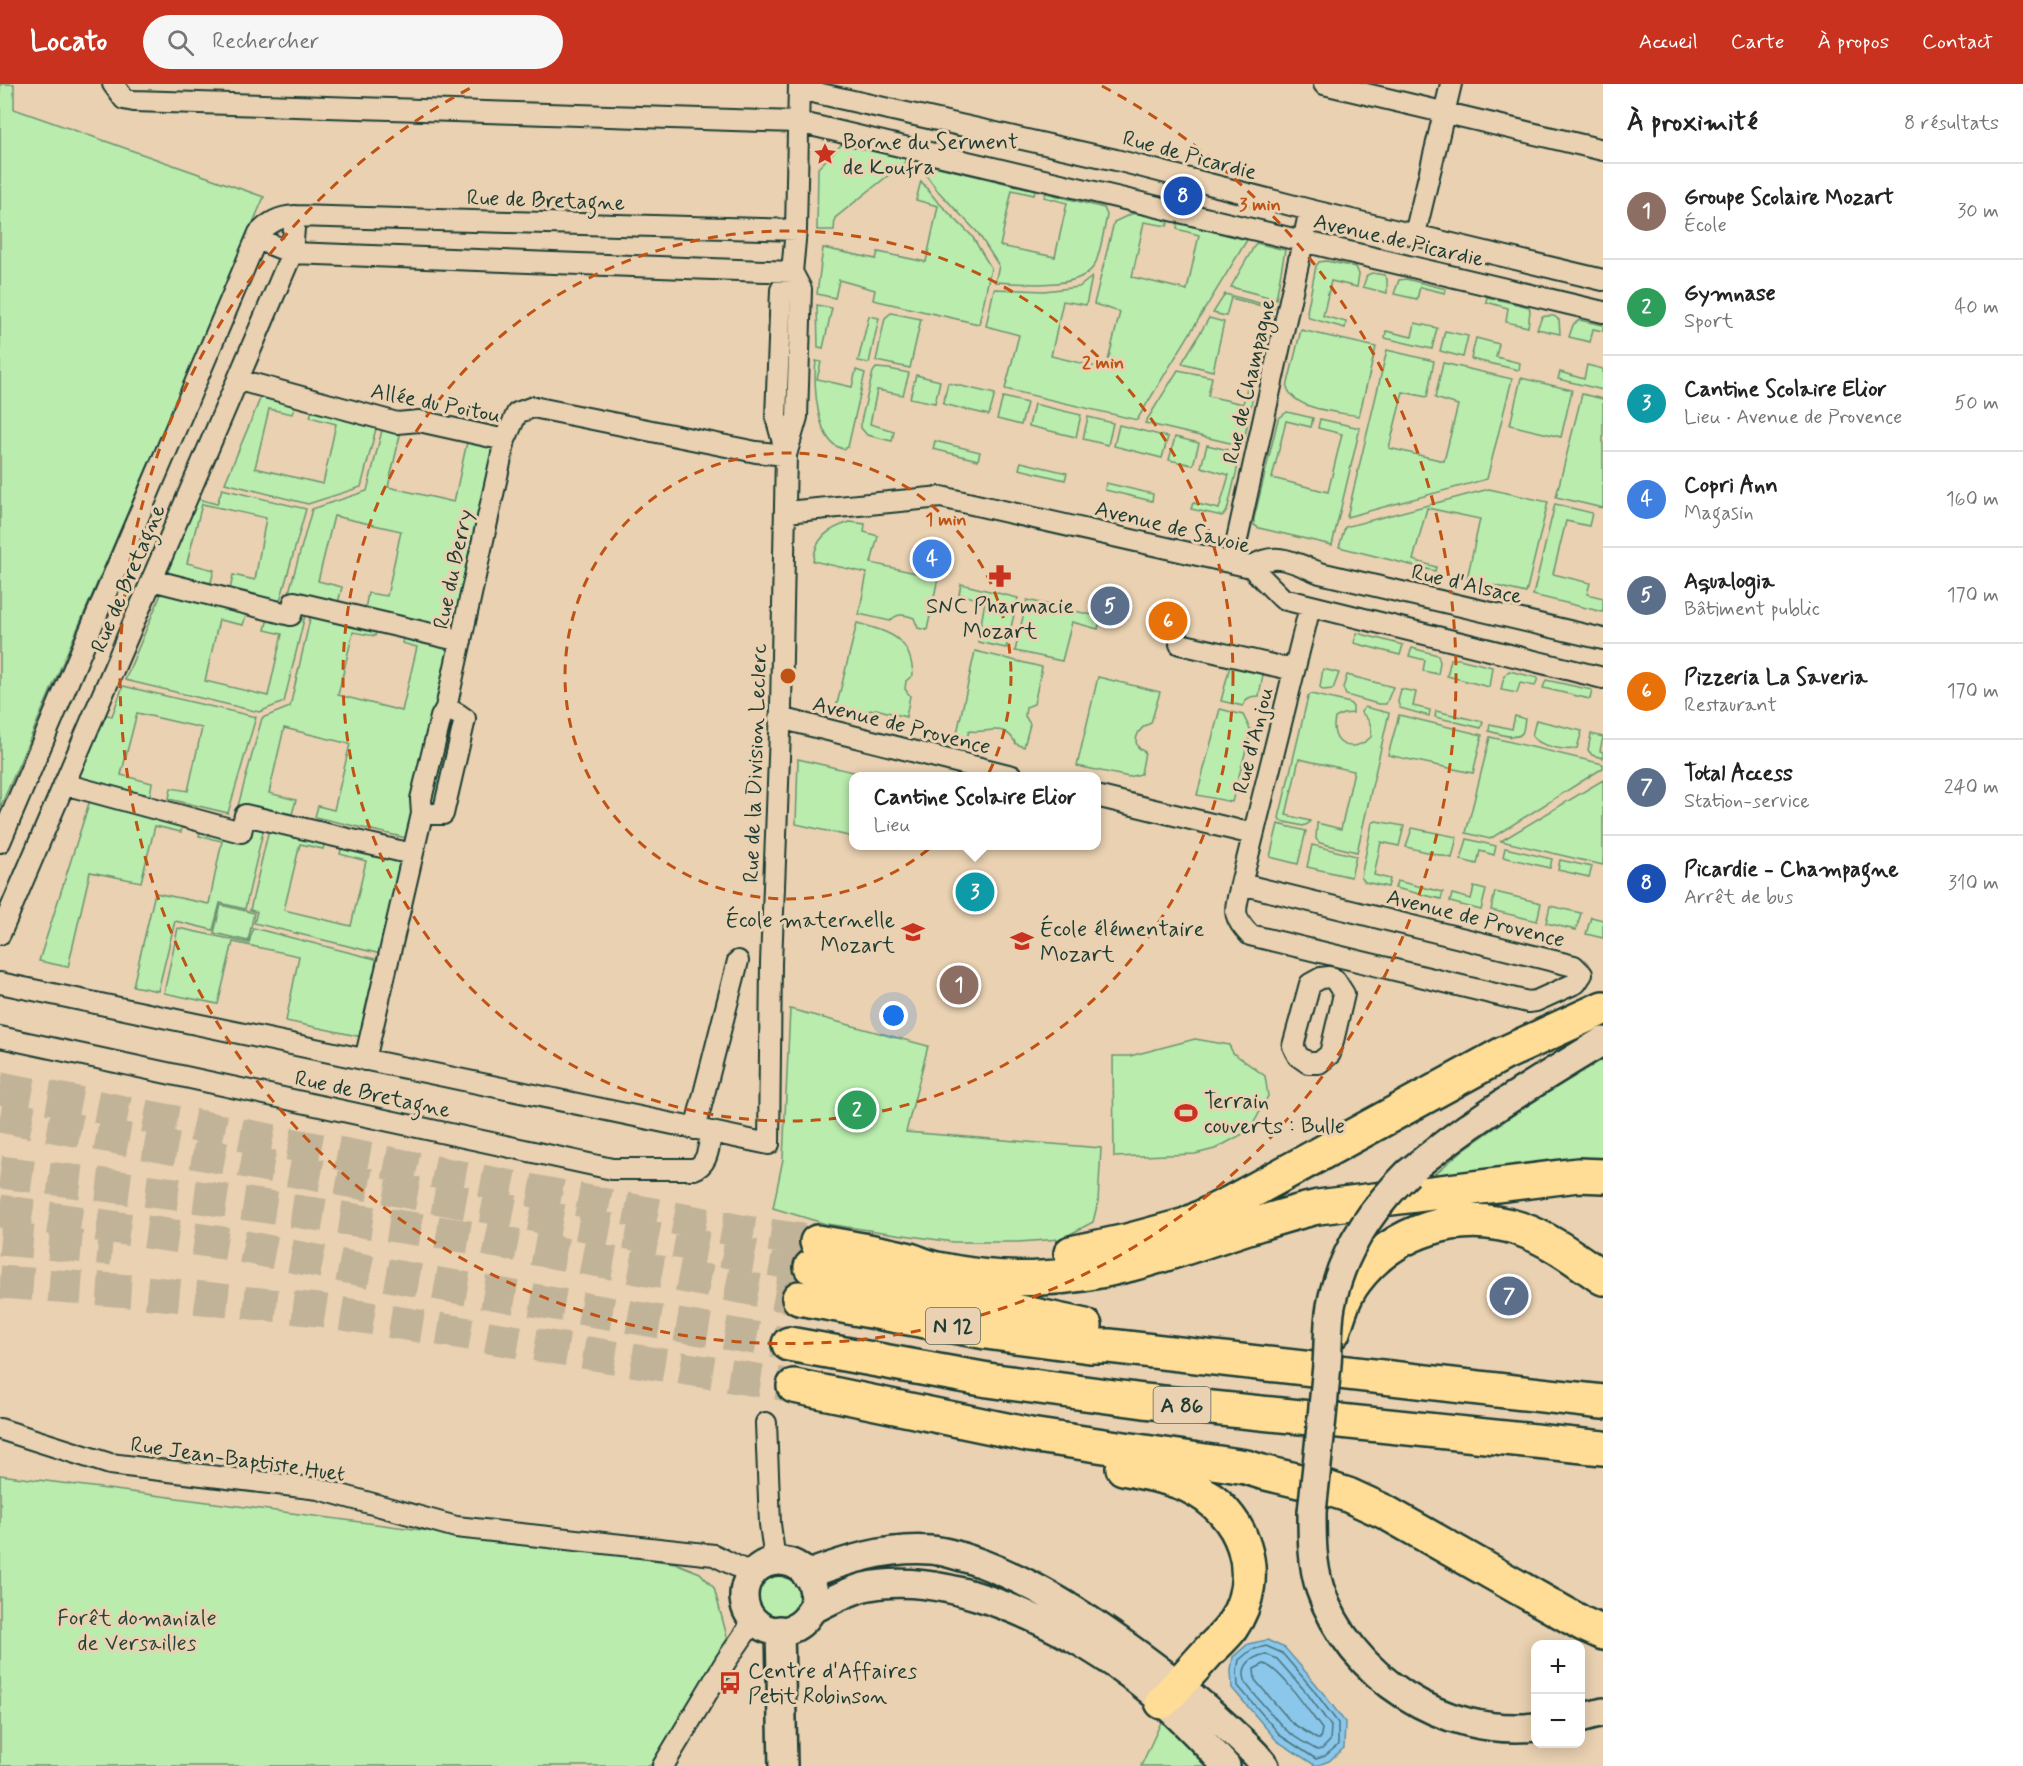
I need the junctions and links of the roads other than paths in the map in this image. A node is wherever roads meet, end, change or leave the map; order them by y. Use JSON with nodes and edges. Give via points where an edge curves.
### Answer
{"nodes":[{"id":1,"x":113,"y":84,"type":"edge"},
{"id":2,"x":1324,"y":84,"type":"edge"},
{"id":3,"x":1451,"y":84,"type":"edge"},
{"id":4,"x":799,"y":86,"type":"edge"},
{"id":5,"x":1444,"y":112,"type":"junction"},
{"id":6,"x":798,"y":122,"type":"junction"},
{"id":7,"x":1603,"y":150,"type":"edge"},
{"id":8,"x":1310,"y":210,"type":"junction"},
{"id":9,"x":295,"y":216,"type":"junction"},
{"id":10,"x":796,"y":230,"type":"junction"},
{"id":11,"x":1415,"y":234,"type":"junction"},
{"id":12,"x":257,"y":239,"type":"junction"},
{"id":13,"x":1304,"y":241,"type":"junction"},
{"id":14,"x":291,"y":253,"type":"junction"},
{"id":15,"x":792,"y":272,"type":"junction"},
{"id":16,"x":1603,"y":280,"type":"edge"},
{"id":17,"x":1603,"y":312,"type":"edge"},
{"id":18,"x":239,"y":380,"type":"junction"},
{"id":19,"x":505,"y":440,"type":"junction"},
{"id":20,"x":786,"y":455,"type":"junction"},
{"id":21,"x":786,"y":512,"type":"junction"},
{"id":22,"x":1232,"y":562,"type":"junction"},
{"id":23,"x":1251,"y":567,"type":"junction"},
{"id":24,"x":1320,"y":573,"type":"junction"},
{"id":25,"x":152,"y":580,"type":"junction"},
{"id":26,"x":1269,"y":585,"type":"junction"},
{"id":27,"x":1310,"y":607,"type":"junction"},
{"id":28,"x":1603,"y":639,"type":"edge"},
{"id":29,"x":461,"y":640,"type":"junction"},
{"id":30,"x":1180,"y":644,"type":"dead end"},
{"id":31,"x":1294,"y":670,"type":"junction"},
{"id":32,"x":1603,"y":678,"type":"edge"},
{"id":33,"x":780,"y":718,"type":"junction"},
{"id":34,"x":992,"y":772,"type":"edge"},
{"id":35,"x":64,"y":784,"type":"junction"},
{"id":36,"x":1101,"y":797,"type":"edge"},
{"id":37,"x":1253,"y":834,"type":"junction"},
{"id":38,"x":0,"y":842,"type":"edge"},
{"id":39,"x":412,"y":854,"type":"junction"},
{"id":40,"x":1241,"y":884,"type":"junction"},
{"id":41,"x":2,"y":924,"type":"edge"},
{"id":42,"x":1334,"y":955,"type":"junction"},
{"id":43,"x":738,"y":961,"type":"dead end"},
{"id":44,"x":1329,"y":977,"type":"dead end"},
{"id":45,"x":0,"y":983,"type":"edge"},
{"id":46,"x":1603,"y":1008,"type":"edge"},
{"id":47,"x":0,"y":1037,"type":"edge"},
{"id":48,"x":1603,"y":1041,"type":"edge"},
{"id":49,"x":365,"y":1060,"type":"junction"},
{"id":50,"x":703,"y":1131,"type":"junction"},
{"id":51,"x":769,"y":1144,"type":"joint"},
{"id":52,"x":1603,"y":1176,"type":"edge"},
{"id":53,"x":904,"y":1258,"type":"junction"},
{"id":54,"x":1603,"y":1278,"type":"edge"},
{"id":55,"x":799,"y":1298,"type":"tunnel mouth"},
{"id":56,"x":789,"y":1344,"type":"tunnel mouth"},
{"id":57,"x":1330,"y":1344,"type":"junction"},
{"id":58,"x":1109,"y":1346,"type":"junction"},
{"id":59,"x":794,"y":1386,"type":"tunnel mouth"},
{"id":60,"x":1603,"y":1402,"type":"edge"},
{"id":61,"x":766,"y":1423,"type":"dead end"},
{"id":62,"x":0,"y":1429,"type":"edge"},
{"id":63,"x":1030,"y":1435,"type":"junction"},
{"id":64,"x":1603,"y":1448,"type":"edge"},
{"id":65,"x":763,"y":1568,"type":"junction"},
{"id":66,"x":806,"y":1575,"type":"junction"},
{"id":67,"x":810,"y":1611,"type":"junction"},
{"id":68,"x":754,"y":1620,"type":"junction"},
{"id":69,"x":780,"y":1630,"type":"junction"},
{"id":70,"x":1603,"y":1633,"type":"edge"},
{"id":71,"x":1171,"y":1693,"type":"junction"},
{"id":72,"x":1603,"y":1712,"type":"edge"},
{"id":73,"x":1585,"y":1717,"type":"edge"},
{"id":74,"x":1531,"y":1728,"type":"edge"},
{"id":75,"x":1222,"y":1762,"type":"edge"},
{"id":76,"x":663,"y":1766,"type":"edge"},
{"id":77,"x":783,"y":1766,"type":"edge"},
{"id":78,"x":1265,"y":1766,"type":"edge"}],
"edges":[{"from":1,"to":6,"type":"street","name":"Avenue de Picardie","via":[[124,99],[134,101]]},
{"from":2,"to":5,"type":"street"},
{"from":3,"to":5,"type":"street"},
{"from":4,"to":6,"type":"street","name":"Rue de la Division Leclerc"},
{"from":4,"to":8,"type":"street","name":"Rue de Picardie","via":[[1116,159]]},
{"from":5,"to":7,"type":"street"},
{"from":5,"to":11,"type":"street"},
{"from":6,"to":10,"type":"street","name":"Rue de la Division Leclerc"},
{"from":6,"to":13,"type":"street","name":"Avenue de Picardie"},
{"from":8,"to":11,"type":"street","name":"Rue de Picardie"},
{"from":8,"to":13,"type":"street","name":"Rue de Champagne"},
{"from":9,"to":10,"type":"street","name":"Rue de Bretagne"},
{"from":9,"to":12,"type":"street","name":"Rue de Bretagne","via":[[268,224]]},
{"from":9,"to":14,"type":"street","name":"Rue de Bretagne"},
{"from":10,"to":15,"type":"street","name":"Rue de la Division Leclerc"},
{"from":11,"to":16,"type":"street","name":"Rue de Picardie"},
{"from":12,"to":14,"type":"street"},
{"from":12,"to":38,"type":"street","name":"Rue de Bretagne"},
{"from":13,"to":17,"type":"street","name":"Avenue de Picardie"},
{"from":13,"to":22,"type":"street","name":"Rue de Champagne"},
{"from":14,"to":15,"type":"street"},
{"from":14,"to":18,"type":"street","name":"Rue de Bretagne"},
{"from":15,"to":20,"type":"street","name":"Rue de la Division Leclerc","via":[[801,289],[796,417]]},
{"from":18,"to":19,"type":"street","name":"Allée du Poitou","via":[[398,423],[419,421]]},
{"from":18,"to":25,"type":"street","name":"Rue de Bretagne"},
{"from":19,"to":20,"type":"street","name":"Allée du Poitou","via":[[517,413],[533,407]]},
{"from":19,"to":29,"type":"street","name":"Rue du Berry"},
{"from":20,"to":21,"type":"street","name":"Rue de la Division Leclerc"},
{"from":21,"to":22,"type":"street","name":"Avenue de Savoie","via":[[941,497]]},
{"from":21,"to":33,"type":"street","name":"Rue de la Division Leclerc"},
{"from":22,"to":23,"type":"street","name":"Avenue de Savoie"},
{"from":23,"to":24,"type":"street","name":"Rue d'Alsace","via":[[1272,558]]},
{"from":23,"to":26,"type":"street","name":"Avenue de Savoie"},
{"from":24,"to":26,"type":"street","name":"Rue d'Alsace","via":[[1285,573]]},
{"from":24,"to":28,"type":"street","name":"Rue d'Alsace"},
{"from":25,"to":29,"type":"street","via":[[291,615],[294,602]]},
{"from":25,"to":35,"type":"street","name":"Rue de Bretagne"},
{"from":26,"to":27,"type":"street","name":"Avenue de Savoie","via":[[1283,599]]},
{"from":27,"to":31,"type":"street","name":"Rue d'Anjou"},
{"from":27,"to":32,"type":"street","name":"Avenue de Savoie"},
{"from":29,"to":39,"type":"street","name":"Rue du Berry","via":[[421,799],[422,814]]},
{"from":30,"to":31,"type":"street"},
{"from":31,"to":37,"type":"street","name":"Rue d'Anjou"},
{"from":33,"to":34,"type":"street","name":"Avenue de Provence"},
{"from":33,"to":51,"type":"street","name":"Rue de la Division Leclerc"},
{"from":35,"to":39,"type":"street","via":[[241,832],[245,815]]},
{"from":35,"to":41,"type":"street","name":"Rue de Bretagne"},
{"from":36,"to":37,"type":"street"},
{"from":37,"to":40,"type":"street","name":"Rue d'Anjou"},
{"from":39,"to":49,"type":"street","name":"Rue du Berry"},
{"from":40,"to":42,"type":"street","name":"Avenue de Provence","via":[[1235,913],[1250,934]]},
{"from":40,"to":42,"type":"street","name":"Avenue de Provence","via":[[1574,966],[1582,974],[1576,983],[1528,1002]]},
{"from":42,"to":44,"type":"street"},
{"from":43,"to":50,"type":"street"},
{"from":45,"to":49,"type":"street","name":"Rue de Bretagne"},
{"from":46,"to":53,"type":"highway","via":[[1503,1054],[1186,1225],[1083,1251],[1045,1256]]},
{"from":47,"to":50,"type":"street","name":"Rue de Bretagne","via":[[612,1169],[701,1167],[705,1161]]},
{"from":48,"to":57,"type":"main road","bridge":true,"via":[[1438,1148],[1374,1210],[1342,1267],[1331,1309]]},
{"from":49,"to":50,"type":"street","name":"Rue de Bretagne"},
{"from":50,"to":51,"type":"street","name":"Rue de Bretagne"},
{"from":52,"to":53,"type":"highway","via":[[1567,1176],[1318,1207],[1128,1265],[1071,1276],[1008,1278],[935,1269]]},
{"from":53,"to":58,"type":"highway","via":[[814,1254],[1087,1326]]},
{"from":54,"to":57,"type":"highway","via":[[1539,1237],[1519,1229],[1465,1220],[1443,1223],[1405,1239],[1377,1258],[1354,1281]]},
{"from":55,"to":58,"type":"highway","number":"N 12","via":[[986,1332]]},
{"from":56,"to":64,"type":"highway","number":"A 86","via":[[988,1380],[1144,1401]]},
{"from":57,"to":74,"type":"main road","bridge":true,"via":[[1311,1543],[1329,1610],[1367,1664],[1422,1706],[1448,1718]]},
{"from":58,"to":60,"type":"highway","number":"A 86"},
{"from":59,"to":63,"type":"highway"},
{"from":61,"to":65,"type":"street","via":[[770,1524]]},
{"from":62,"to":65,"type":"street","name":"Rue Jean-Baptiste Huet","via":[[110,1464],[319,1489],[456,1527],[714,1555]]},
{"from":63,"to":70,"type":"highway","via":[[1246,1467],[1348,1495]]},
{"from":63,"to":71,"type":"highway","via":[[1038,1445],[1052,1450],[1189,1486],[1210,1498],[1235,1526],[1248,1567],[1242,1604],[1231,1628]]},
{"from":65,"to":66,"type":"main road","via":[[789,1563]]},
{"from":65,"to":68,"type":"main road","via":[[746,1582],[744,1602]]},
{"from":66,"to":67,"type":"main road","via":[[813,1592]]},
{"from":66,"to":71,"type":"main road","via":[[856,1557],[893,1550],[932,1550],[968,1559],[1005,1572],[1086,1617]]},
{"from":67,"to":69,"type":"main road","via":[[796,1626]]},
{"from":67,"to":71,"type":"main road","via":[[864,1587],[928,1585],[989,1599],[1027,1614],[1130,1675]]},
{"from":68,"to":69,"type":"main road","via":[[766,1628]]},
{"from":68,"to":76,"type":"street"},
{"from":69,"to":77,"type":"main road"},
{"from":71,"to":75,"type":"main road"},
{"from":71,"to":78,"type":"main road","via":[[1214,1714]]},
{"from":72,"to":73,"type":"main road"}]}
